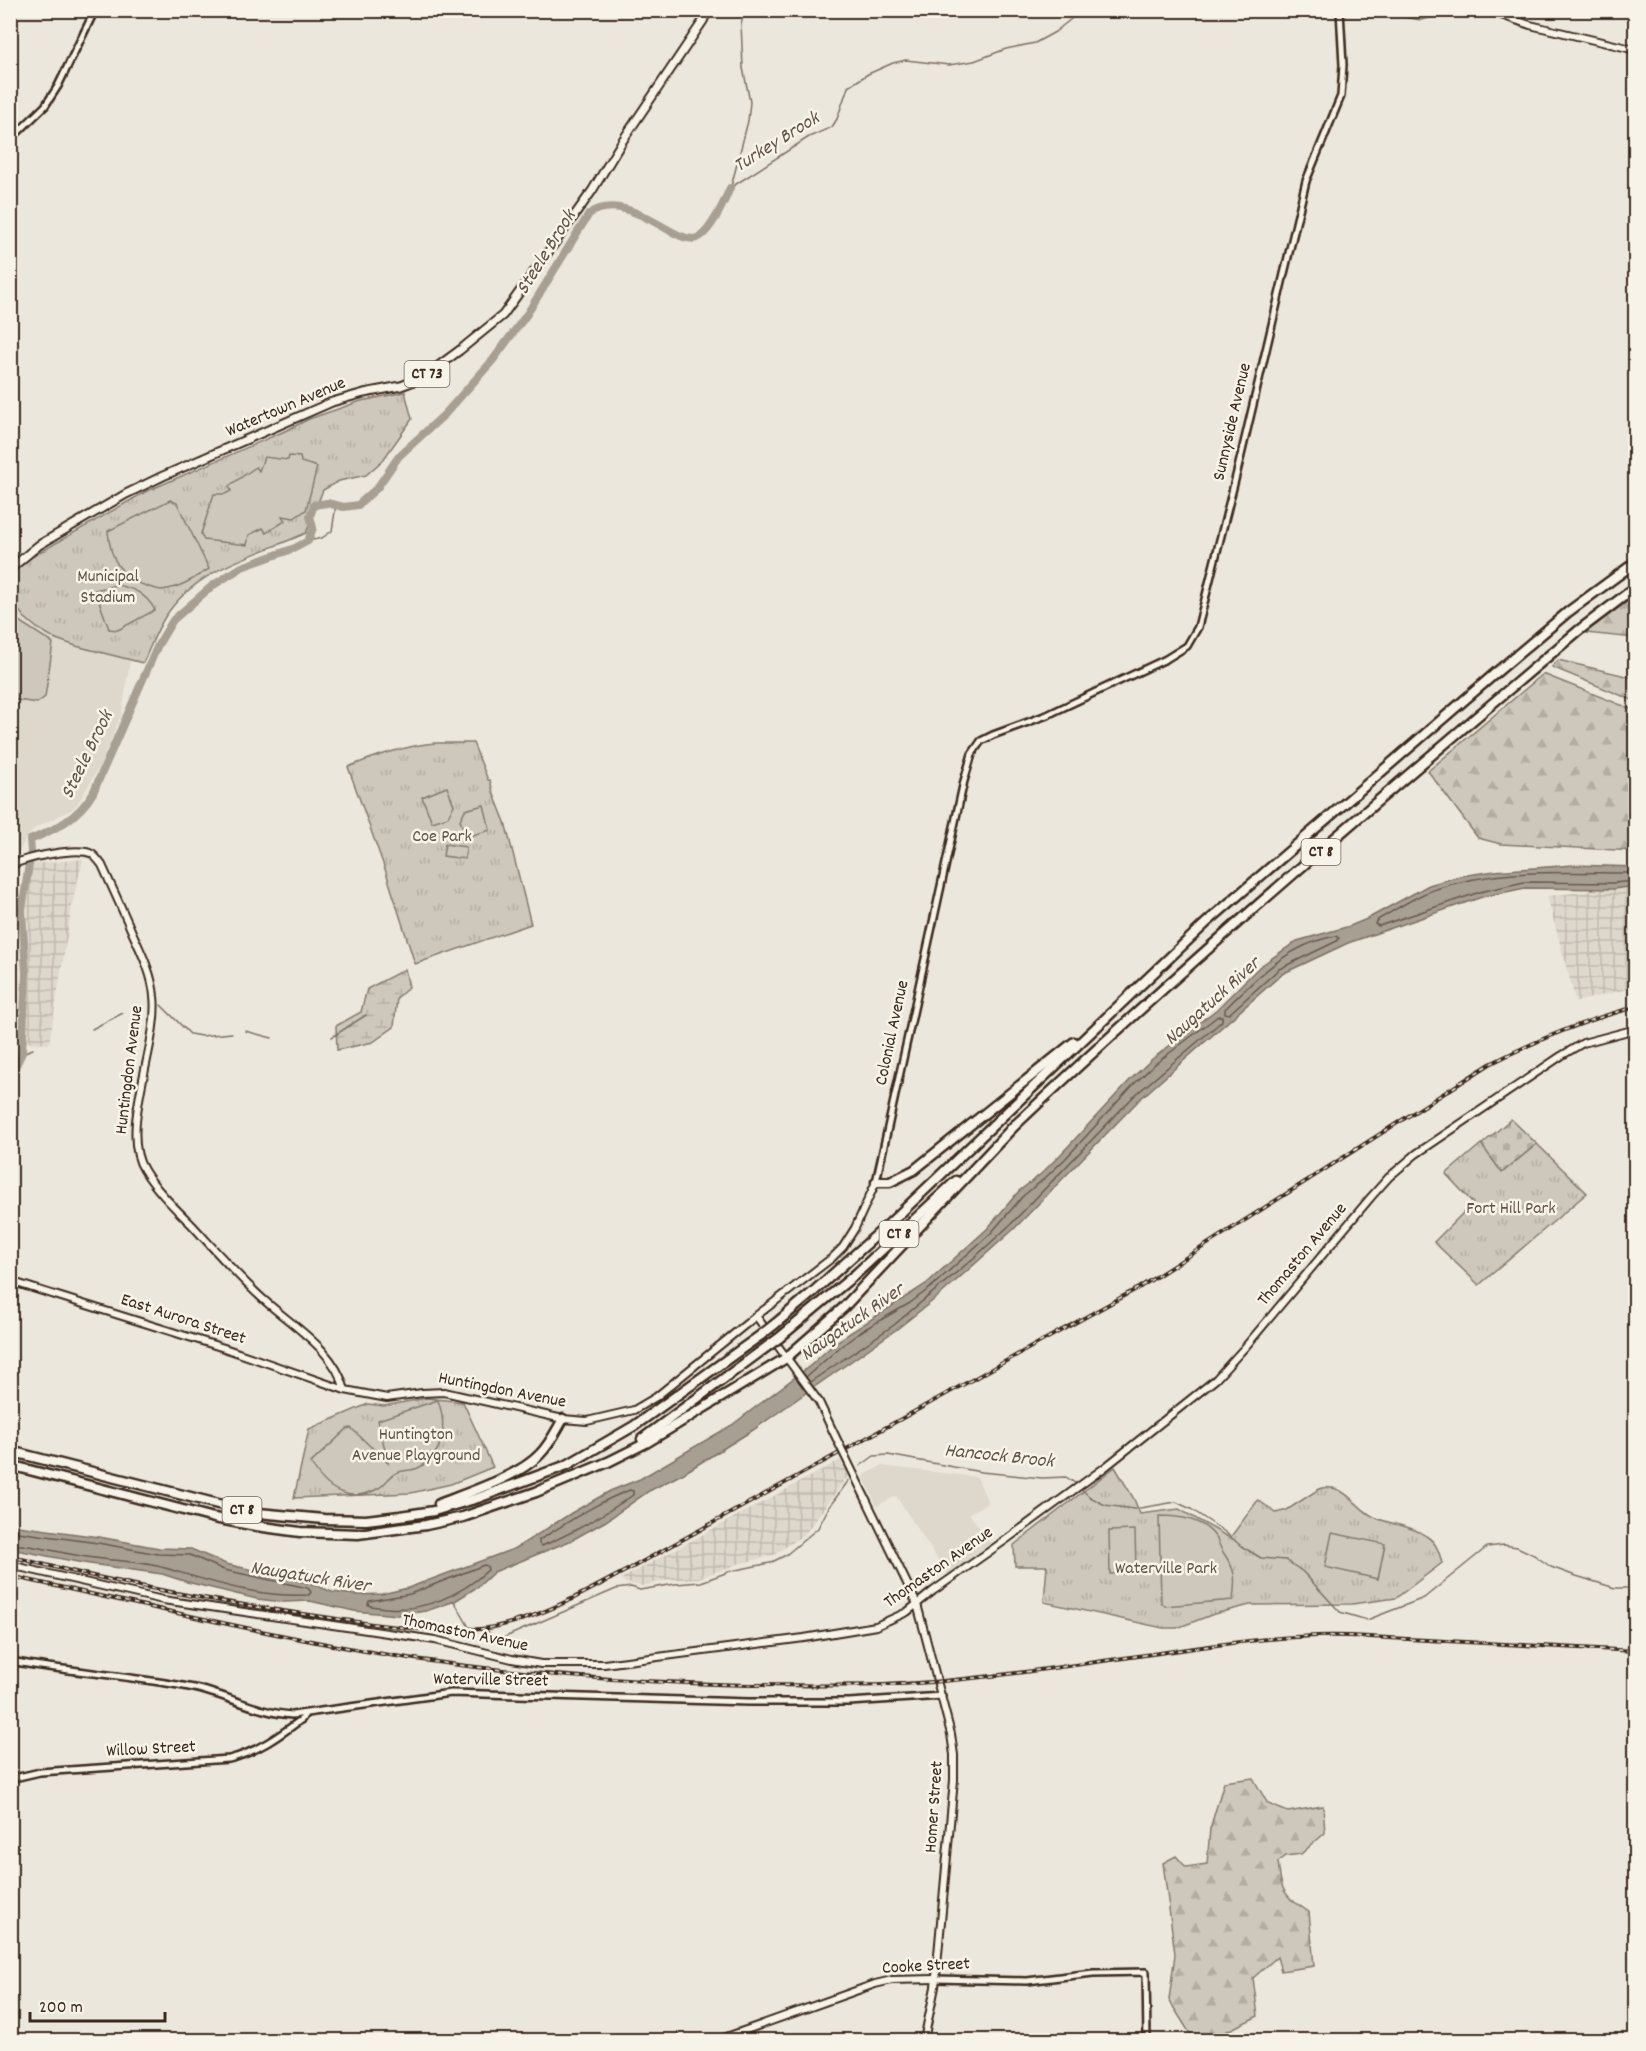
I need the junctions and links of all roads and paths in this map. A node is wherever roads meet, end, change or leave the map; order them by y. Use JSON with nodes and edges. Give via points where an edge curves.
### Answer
{"nodes":[{"id":1,"x":95,"y":10,"type":"edge"},
{"id":2,"x":708,"y":10,"type":"edge"},
{"id":3,"x":1340,"y":10,"type":"edge"},
{"id":4,"x":1487,"y":10,"type":"edge"},
{"id":5,"x":1635,"y":50,"type":"edge"},
{"id":6,"x":10,"y":140,"type":"edge"},
{"id":7,"x":1635,"y":562,"type":"edge"},
{"id":8,"x":10,"y":569,"type":"edge"},
{"id":9,"x":1635,"y":587,"type":"edge"},
{"id":10,"x":1007,"y":730,"type":"joint"},
{"id":11,"x":10,"y":866,"type":"edge"},
{"id":12,"x":1131,"y":993,"type":"junction"},
{"id":13,"x":1635,"y":1029,"type":"edge"},
{"id":14,"x":1015,"y":1125,"type":"junction"},
{"id":15,"x":876,"y":1182,"type":"junction"},
{"id":16,"x":10,"y":1281,"type":"edge"},
{"id":17,"x":756,"y":1316,"type":"junction"},
{"id":18,"x":786,"y":1358,"type":"junction"},
{"id":19,"x":345,"y":1390,"type":"junction"},
{"id":20,"x":563,"y":1419,"type":"junction"},
{"id":21,"x":10,"y":1451,"type":"edge"},
{"id":22,"x":10,"y":1465,"type":"edge"},
{"id":23,"x":574,"y":1477,"type":"junction"},
{"id":24,"x":324,"y":1519,"type":"junction"},
{"id":25,"x":10,"y":1565,"type":"edge"},
{"id":26,"x":917,"y":1604,"type":"junction"},
{"id":27,"x":10,"y":1661,"type":"edge"},
{"id":28,"x":942,"y":1696,"type":"junction"},
{"id":29,"x":282,"y":1714,"type":"junction"},
{"id":30,"x":305,"y":1714,"type":"junction"},
{"id":31,"x":286,"y":1729,"type":"junction"},
{"id":32,"x":10,"y":1779,"type":"edge"},
{"id":33,"x":935,"y":1979,"type":"junction"},
{"id":34,"x":718,"y":2040,"type":"edge"},
{"id":35,"x":924,"y":2040,"type":"edge"},
{"id":36,"x":1147,"y":2040,"type":"edge"}],
"edges":[{"from":1,"to":6,"type":"street","via":[[45,106]]},
{"from":2,"to":8,"type":"main road","name":"Watertown Avenue","number":"CT 73","via":[[592,191],[503,315],[460,350],[422,378],[332,402],[163,476],[39,544]]},
{"from":3,"to":10,"type":"street","name":"Sunnyside Avenue","via":[[1341,96],[1306,181],[1195,634],[1186,646],[1166,659],[1047,716]]},
{"from":4,"to":5,"type":"main road","via":[[1530,25]]},
{"from":7,"to":12,"type":"highway","number":"CT 8","via":[[1498,671],[1206,923]]},
{"from":9,"to":14,"type":"highway","number":"CT 8","via":[[1520,680],[1198,958]]},
{"from":10,"to":15,"type":"street","name":"Colonial Avenue","via":[[976,746],[968,768]]},
{"from":11,"to":19,"type":"main road","name":"Huntingdon Avenue","via":[[19,861],[83,851],[97,859],[152,980],[153,1029],[135,1137],[143,1170],[238,1275],[321,1347]]},
{"from":12,"to":15,"type":"highway","via":[[914,1170],[890,1182]]},
{"from":12,"to":24,"type":"highway","number":"CT 8","bridge":true,"via":[[813,1293],[642,1421],[567,1465],[478,1498],[434,1511],[366,1520]]},
{"from":13,"to":26,"type":"main road","name":"Thomaston Avenue","via":[[1583,1044],[1561,1056],[1416,1154],[1371,1197],[1223,1371],[1084,1483]]},
{"from":14,"to":18,"type":"highway","via":[[843,1308]]},
{"from":14,"to":23,"type":"highway","number":"CT 8","bridge":true,"via":[[857,1273],[779,1338],[644,1438]]},
{"from":15,"to":17,"type":"main road","name":"Colonial Avenue","via":[[843,1247]]},
{"from":16,"to":19,"type":"main road","name":"East Aurora Street"},
{"from":17,"to":18,"type":"main road"},
{"from":17,"to":20,"type":"main road","name":"Huntingdon Avenue","via":[[662,1393],[634,1410],[587,1421]]},
{"from":18,"to":23,"type":"highway","via":[[646,1443]]},
{"from":18,"to":26,"type":"main road","bridge":true,"via":[[823,1410]]},
{"from":19,"to":20,"type":"main road","name":"Huntingdon Avenue","via":[[387,1398],[444,1392]]},
{"from":20,"to":24,"type":"highway","via":[[550,1442],[526,1467],[463,1495],[399,1512]]},
{"from":21,"to":24,"type":"highway","number":"CT 8","via":[[236,1509]]},
{"from":22,"to":23,"type":"highway","number":"CT 8","via":[[233,1522],[300,1532],[358,1534],[463,1517]]},
{"from":25,"to":26,"type":"main road","name":"Thomaston Avenue","via":[[163,1600],[435,1640],[522,1662],[554,1665],[604,1664],[857,1630],[886,1623]]},
{"from":26,"to":28,"type":"main road","name":"Homer Street"},
{"from":27,"to":29,"type":"street","name":"Waterville Street","via":[[169,1684]]},
{"from":28,"to":30,"type":"street","name":"Waterville Street","via":[[849,1702],[748,1702],[451,1693]]},
{"from":28,"to":33,"type":"main road","name":"Homer Street","via":[[955,1762]]},
{"from":29,"to":30,"type":"street","name":"Waterville Street"},
{"from":29,"to":31,"type":"street"},
{"from":30,"to":31,"type":"street","name":"Willow Street"},
{"from":31,"to":32,"type":"street","name":"Willow Street","via":[[261,1748],[229,1759],[40,1772]]},
{"from":33,"to":34,"type":"main road","name":"Cooke Street","via":[[882,1982]]},
{"from":33,"to":35,"type":"main road","name":"Homer Street"},
{"from":33,"to":36,"type":"street","name":"Cooke Street","via":[[1027,1981],[1146,1972]]}]}
